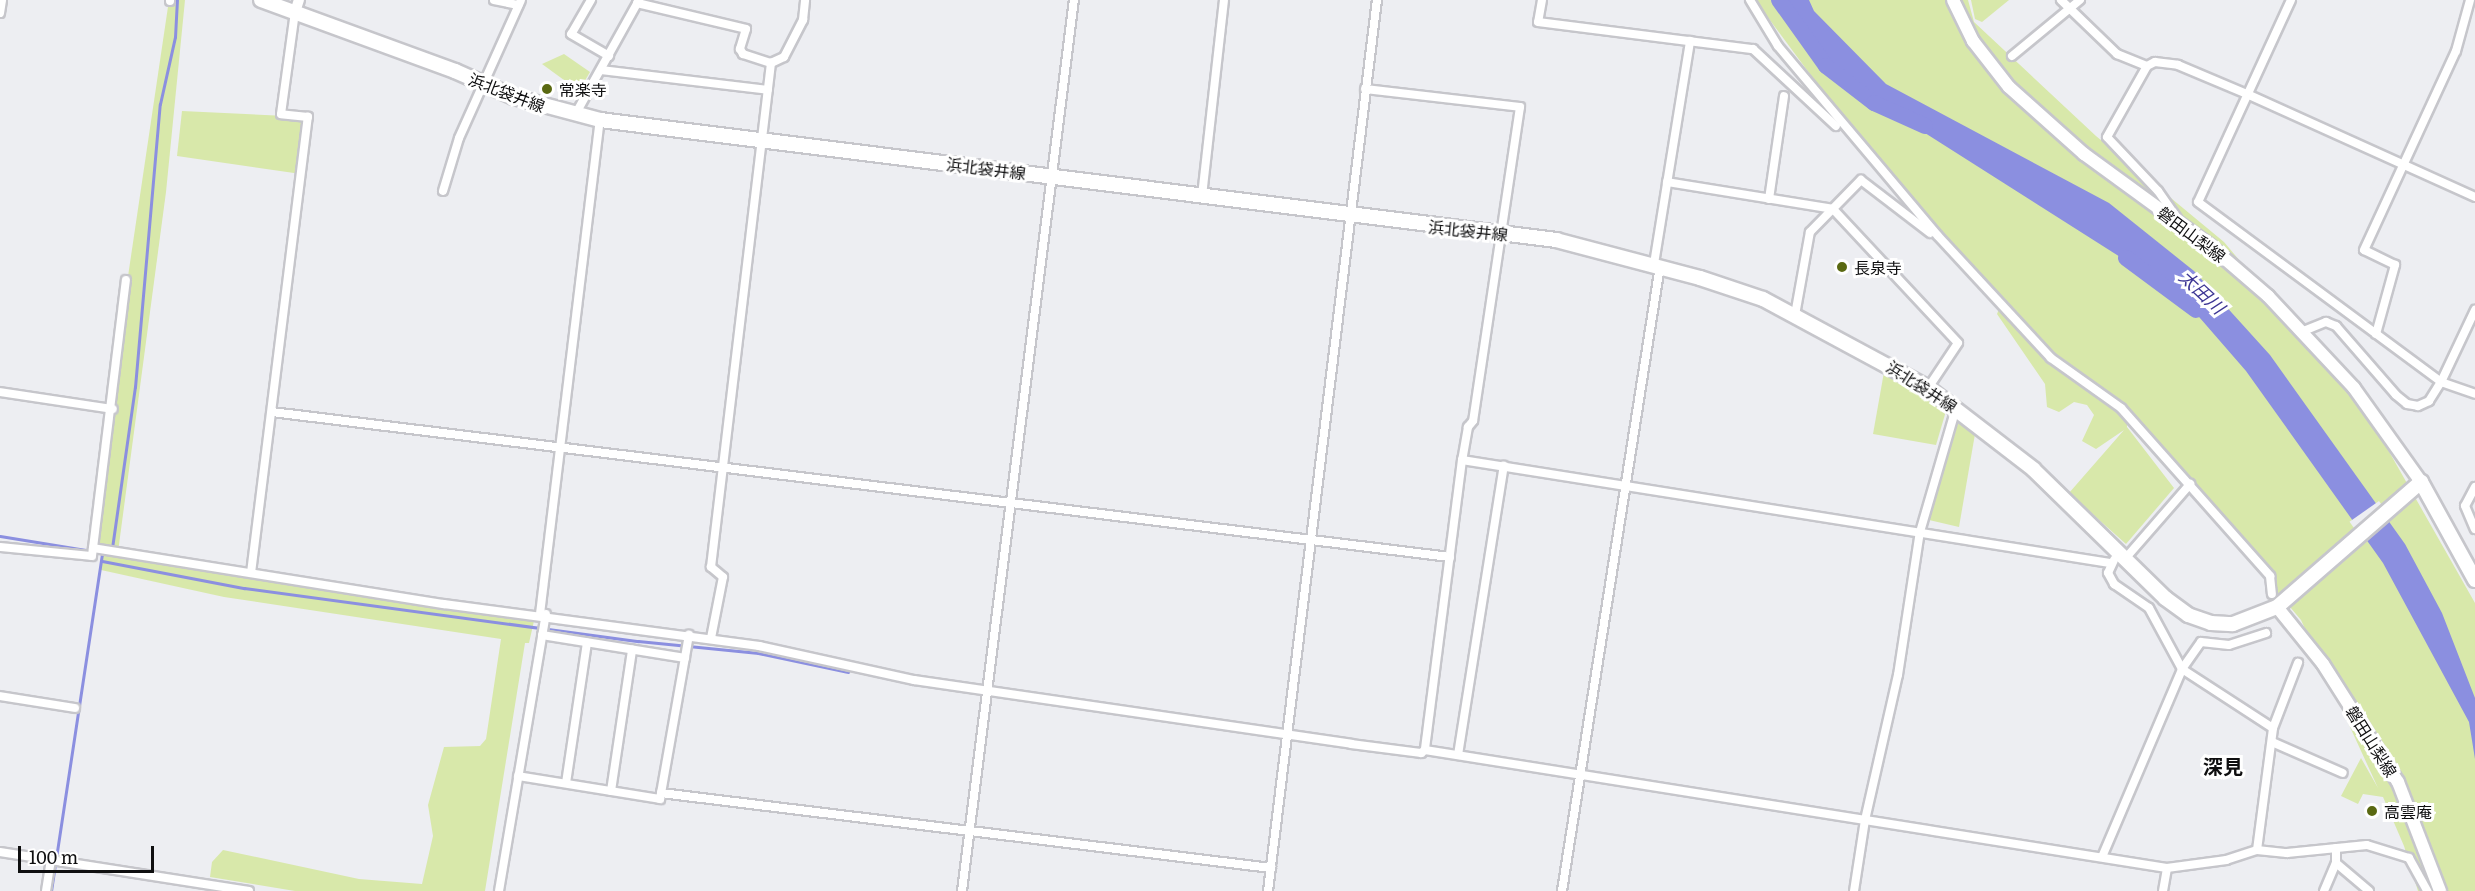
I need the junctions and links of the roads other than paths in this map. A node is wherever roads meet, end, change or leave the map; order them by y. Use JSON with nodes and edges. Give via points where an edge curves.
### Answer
{"nodes":[{"id":1,"x":2,"y":0,"type":"edge"},
{"id":2,"x":261,"y":0,"type":"edge"},
{"id":3,"x":494,"y":0,"type":"edge"},
{"id":4,"x":591,"y":0,"type":"edge"},
{"id":5,"x":805,"y":0,"type":"edge"},
{"id":6,"x":1074,"y":0,"type":"edge"},
{"id":7,"x":1224,"y":0,"type":"edge"},
{"id":8,"x":1377,"y":0,"type":"edge"},
{"id":9,"x":1542,"y":0,"type":"edge"},
{"id":10,"x":1750,"y":0,"type":"edge"},
{"id":11,"x":1953,"y":0,"type":"edge"},
{"id":12,"x":2061,"y":0,"type":"edge"},
{"id":13,"x":2080,"y":0,"type":"edge"},
{"id":14,"x":2291,"y":0,"type":"edge"},
{"id":15,"x":2470,"y":0,"type":"edge"},
{"id":16,"x":638,"y":2,"type":"edge"},
{"id":17,"x":520,"y":3,"type":"edge"},
{"id":18,"x":297,"y":6,"type":"edge"},
{"id":19,"x":2069,"y":9,"type":"junction"},
{"id":20,"x":0,"y":13,"type":"edge"},
{"id":21,"x":1690,"y":41,"type":"junction"},
{"id":22,"x":609,"y":56,"type":"junction"},
{"id":23,"x":2012,"y":56,"type":"dead end"},
{"id":24,"x":771,"y":63,"type":"junction"},
{"id":25,"x":2147,"y":66,"type":"junction"},
{"id":26,"x":601,"y":70,"type":"junction"},
{"id":27,"x":483,"y":84,"type":"junction"},
{"id":28,"x":1365,"y":88,"type":"junction"},
{"id":29,"x":768,"y":90,"type":"junction"},
{"id":30,"x":2247,"y":94,"type":"junction"},
{"id":31,"x":1784,"y":96,"type":"dead end"},
{"id":32,"x":575,"y":115,"type":"junction"},
{"id":33,"x":600,"y":120,"type":"junction"},
{"id":34,"x":1846,"y":132,"type":"junction"},
{"id":35,"x":761,"y":140,"type":"junction"},
{"id":36,"x":2404,"y":164,"type":"junction"},
{"id":37,"x":1053,"y":176,"type":"junction"},
{"id":38,"x":1667,"y":182,"type":"junction"},
{"id":39,"x":443,"y":191,"type":"dead end"},
{"id":40,"x":1202,"y":196,"type":"junction"},
{"id":41,"x":2475,"y":197,"type":"edge"},
{"id":42,"x":1768,"y":199,"type":"junction"},
{"id":43,"x":1833,"y":209,"type":"junction"},
{"id":44,"x":1350,"y":217,"type":"junction"},
{"id":45,"x":2186,"y":228,"type":"junction"},
{"id":46,"x":1502,"y":234,"type":"junction"},
{"id":47,"x":1945,"y":244,"type":"junction"},
{"id":48,"x":1657,"y":265,"type":"junction"},
{"id":49,"x":126,"y":280,"type":"dead end"},
{"id":50,"x":2475,"y":310,"type":"edge"},
{"id":51,"x":1795,"y":315,"type":"junction"},
{"id":52,"x":2301,"y":332,"type":"junction"},
{"id":53,"x":2376,"y":334,"type":"junction"},
{"id":54,"x":2441,"y":382,"type":"junction"},
{"id":55,"x":1928,"y":388,"type":"junction"},
{"id":56,"x":0,"y":392,"type":"edge"},
{"id":57,"x":2475,"y":394,"type":"edge"},
{"id":58,"x":1956,"y":408,"type":"junction"},
{"id":59,"x":112,"y":409,"type":"junction"},
{"id":60,"x":272,"y":412,"type":"junction"},
{"id":61,"x":559,"y":448,"type":"junction"},
{"id":62,"x":1462,"y":460,"type":"junction"},
{"id":63,"x":1504,"y":466,"type":"junction"},
{"id":64,"x":723,"y":468,"type":"junction"},
{"id":65,"x":2421,"y":482,"type":"junction"},
{"id":66,"x":2190,"y":484,"type":"junction"},
{"id":67,"x":1626,"y":485,"type":"junction"},
{"id":68,"x":2475,"y":487,"type":"edge"},
{"id":69,"x":1014,"y":503,"type":"junction"},
{"id":70,"x":2475,"y":529,"type":"edge"},
{"id":71,"x":1920,"y":532,"type":"junction"},
{"id":72,"x":1311,"y":540,"type":"junction"},
{"id":73,"x":0,"y":547,"type":"edge"},
{"id":74,"x":93,"y":548,"type":"junction"},
{"id":75,"x":1450,"y":557,"type":"junction"},
{"id":76,"x":2118,"y":559,"type":"junction"},
{"id":77,"x":251,"y":573,"type":"junction"},
{"id":78,"x":2475,"y":580,"type":"edge"},
{"id":79,"x":2275,"y":601,"type":"junction"},
{"id":80,"x":543,"y":614,"type":"junction"},
{"id":81,"x":2266,"y":633,"type":"dead end"},
{"id":82,"x":542,"y":635,"type":"junction"},
{"id":83,"x":689,"y":635,"type":"junction"},
{"id":84,"x":711,"y":638,"type":"junction"},
{"id":85,"x":587,"y":643,"type":"junction"},
{"id":86,"x":632,"y":650,"type":"junction"},
{"id":87,"x":685,"y":658,"type":"junction"},
{"id":88,"x":2298,"y":663,"type":"dead end"},
{"id":89,"x":2182,"y":669,"type":"junction"},
{"id":90,"x":988,"y":691,"type":"junction"},
{"id":91,"x":0,"y":696,"type":"edge"},
{"id":92,"x":75,"y":708,"type":"dead end"},
{"id":93,"x":2273,"y":728,"type":"junction"},
{"id":94,"x":1287,"y":733,"type":"junction"},
{"id":95,"x":2272,"y":742,"type":"junction"},
{"id":96,"x":1425,"y":750,"type":"junction"},
{"id":97,"x":1458,"y":755,"type":"junction"},
{"id":98,"x":2343,"y":773,"type":"dead end"},
{"id":99,"x":518,"y":776,"type":"junction"},
{"id":100,"x":1581,"y":776,"type":"junction"},
{"id":101,"x":566,"y":783,"type":"junction"},
{"id":102,"x":611,"y":791,"type":"junction"},
{"id":103,"x":662,"y":793,"type":"junction"},
{"id":104,"x":1865,"y":820,"type":"junction"},
{"id":105,"x":970,"y":831,"type":"junction"},
{"id":106,"x":2336,"y":848,"type":"junction"},
{"id":107,"x":2257,"y":850,"type":"junction"},
{"id":108,"x":0,"y":852,"type":"edge"},
{"id":109,"x":2102,"y":856,"type":"junction"},
{"id":110,"x":51,"y":859,"type":"junction"},
{"id":111,"x":2336,"y":862,"type":"junction"},
{"id":112,"x":1271,"y":868,"type":"junction"},
{"id":113,"x":2167,"y":868,"type":"junction"},
{"id":114,"x":216,"y":889,"type":"edge"},
{"id":115,"x":46,"y":891,"type":"edge"},
{"id":116,"x":249,"y":891,"type":"edge"},
{"id":117,"x":500,"y":891,"type":"edge"},
{"id":118,"x":962,"y":891,"type":"edge"},
{"id":119,"x":1268,"y":891,"type":"edge"},
{"id":120,"x":1562,"y":891,"type":"edge"},
{"id":121,"x":1854,"y":891,"type":"edge"},
{"id":122,"x":2163,"y":891,"type":"edge"},
{"id":123,"x":2324,"y":891,"type":"edge"},
{"id":124,"x":2369,"y":891,"type":"edge"},
{"id":125,"x":2427,"y":891,"type":"edge"},
{"id":126,"x":2440,"y":891,"type":"edge"}],
"edges":[{"from":1,"to":20,"type":"street"},
{"from":2,"to":18,"type":"main road","name":"浜北袋井線"},
{"from":3,"to":17,"type":"street"},
{"from":4,"to":22,"type":"street","via":[[571,34]]},
{"from":5,"to":24,"type":"street","via":[[803,20],[784,57]]},
{"from":6,"to":37,"type":"street"},
{"from":7,"to":40,"type":"street"},
{"from":8,"to":28,"type":"street"},
{"from":9,"to":21,"type":"street","via":[[1538,22]]},
{"from":10,"to":34,"type":"street","via":[[1778,46]]},
{"from":11,"to":45,"type":"main road","name":"磐田山梨線","via":[[1972,41],[2009,87],[2084,154]]},
{"from":12,"to":19,"type":"street"},
{"from":13,"to":19,"type":"street"},
{"from":14,"to":30,"type":"street"},
{"from":15,"to":36,"type":"street","via":[[2456,51]]},
{"from":16,"to":22,"type":"street"},
{"from":16,"to":24,"type":"street","via":[[746,29],[740,49],[743,54]]},
{"from":17,"to":27,"type":"street"},
{"from":18,"to":27,"type":"main road","name":"浜北袋井線"},
{"from":18,"to":60,"type":"street","via":[[281,114],[308,117]]},
{"from":19,"to":23,"type":"street"},
{"from":19,"to":25,"type":"street","via":[[2117,54]]},
{"from":21,"to":34,"type":"street","via":[[1753,49]]},
{"from":21,"to":38,"type":"street"},
{"from":22,"to":26,"type":"street"},
{"from":24,"to":29,"type":"street"},
{"from":25,"to":30,"type":"street","via":[[2155,62],[2178,65]]},
{"from":25,"to":45,"type":"street","via":[[2107,137],[2158,191]]},
{"from":26,"to":29,"type":"street"},
{"from":26,"to":32,"type":"street"},
{"from":27,"to":32,"type":"main road","name":"浜北袋井線","via":[[514,98]]},
{"from":27,"to":39,"type":"street","via":[[459,138]]},
{"from":28,"to":44,"type":"street"},
{"from":28,"to":46,"type":"street","via":[[1520,107]]},
{"from":29,"to":35,"type":"street"},
{"from":30,"to":36,"type":"street"},
{"from":30,"to":53,"type":"street","via":[[2198,202]]},
{"from":31,"to":42,"type":"street"},
{"from":32,"to":33,"type":"main road","name":"浜北袋井線"},
{"from":33,"to":35,"type":"main road","name":"浜北袋井線"},
{"from":33,"to":61,"type":"street"},
{"from":34,"to":47,"type":"street"},
{"from":35,"to":37,"type":"main road","name":"浜北袋井線"},
{"from":35,"to":64,"type":"street"},
{"from":36,"to":41,"type":"street"},
{"from":36,"to":53,"type":"street","via":[[2364,250],[2395,265]]},
{"from":37,"to":40,"type":"main road","name":"浜北袋井線"},
{"from":37,"to":69,"type":"street"},
{"from":38,"to":42,"type":"street"},
{"from":38,"to":48,"type":"street"},
{"from":40,"to":44,"type":"main road","name":"浜北袋井線"},
{"from":42,"to":43,"type":"street"},
{"from":43,"to":47,"type":"street","via":[[1861,180]]},
{"from":43,"to":51,"type":"street","via":[[1810,232]]},
{"from":43,"to":55,"type":"street","via":[[1958,343]]},
{"from":44,"to":46,"type":"main road","name":"浜北袋井線"},
{"from":44,"to":72,"type":"street"},
{"from":45,"to":52,"type":"main road","name":"磐田山梨線","via":[[2268,296]]},
{"from":46,"to":48,"type":"main road","name":"浜北袋井線","via":[[1556,240]]},
{"from":46,"to":62,"type":"street","via":[[1473,421],[1468,426]]},
{"from":47,"to":66,"type":"street","via":[[2051,358],[2121,408]]},
{"from":48,"to":51,"type":"main road","name":"浜北袋井線","via":[[1762,299]]},
{"from":48,"to":67,"type":"street"},
{"from":49,"to":59,"type":"street"},
{"from":50,"to":54,"type":"street"},
{"from":51,"to":55,"type":"main road","name":"浜北袋井線"},
{"from":52,"to":54,"type":"street","via":[[2326,322],[2336,326],[2407,404],[2418,406],[2429,400]]},
{"from":52,"to":65,"type":"main road","name":"磐田山梨線","via":[[2354,388]]},
{"from":53,"to":54,"type":"street"},
{"from":54,"to":57,"type":"street"},
{"from":55,"to":58,"type":"main road","name":"浜北袋井線"},
{"from":56,"to":59,"type":"street"},
{"from":58,"to":71,"type":"street"},
{"from":58,"to":76,"type":"main road","name":"浜北袋井線","via":[[2033,469]]},
{"from":59,"to":74,"type":"street"},
{"from":60,"to":61,"type":"street"},
{"from":60,"to":77,"type":"street"},
{"from":61,"to":64,"type":"street"},
{"from":61,"to":80,"type":"street"},
{"from":62,"to":63,"type":"street"},
{"from":62,"to":75,"type":"street"},
{"from":63,"to":67,"type":"street"},
{"from":63,"to":97,"type":"street"},
{"from":64,"to":69,"type":"street"},
{"from":64,"to":84,"type":"street","via":[[711,567],[723,577]]},
{"from":65,"to":78,"type":"main road"},
{"from":65,"to":79,"type":"main road","name":"浜北袋井線","via":[[2288,597]]},
{"from":66,"to":76,"type":"street"},
{"from":66,"to":79,"type":"street","via":[[2270,576]]},
{"from":67,"to":71,"type":"street"},
{"from":67,"to":100,"type":"street"},
{"from":68,"to":70,"type":"street","via":[[2465,506]]},
{"from":69,"to":72,"type":"street"},
{"from":69,"to":90,"type":"street"},
{"from":71,"to":76,"type":"street"},
{"from":71,"to":104,"type":"street","via":[[1898,675]]},
{"from":72,"to":75,"type":"street"},
{"from":72,"to":94,"type":"street"},
{"from":73,"to":74,"type":"street","via":[[92,556]]},
{"from":74,"to":77,"type":"street"},
{"from":75,"to":96,"type":"street"},
{"from":76,"to":79,"type":"main road","name":"浜北袋井線","via":[[2188,615],[2211,623],[2233,624]]},
{"from":76,"to":89,"type":"street","via":[[2108,573],[2114,584],[2150,608]]},
{"from":77,"to":80,"type":"street","via":[[444,604]]},
{"from":79,"to":126,"type":"main road","name":"磐田山梨線","via":[[2323,664],[2398,782]]},
{"from":80,"to":82,"type":"street"},
{"from":80,"to":83,"type":"street"},
{"from":81,"to":89,"type":"street","via":[[2229,645],[2201,642]]},
{"from":82,"to":85,"type":"street"},
{"from":82,"to":99,"type":"street"},
{"from":83,"to":84,"type":"street"},
{"from":83,"to":87,"type":"street"},
{"from":84,"to":90,"type":"street","via":[[914,680]]},
{"from":85,"to":86,"type":"street"},
{"from":85,"to":101,"type":"street"},
{"from":86,"to":87,"type":"street"},
{"from":86,"to":102,"type":"street"},
{"from":87,"to":103,"type":"street"},
{"from":88,"to":93,"type":"street"},
{"from":89,"to":93,"type":"street"},
{"from":89,"to":109,"type":"street"},
{"from":90,"to":94,"type":"street"},
{"from":90,"to":105,"type":"street"},
{"from":91,"to":92,"type":"street"},
{"from":93,"to":95,"type":"street"},
{"from":94,"to":96,"type":"street","via":[[1421,753]]},
{"from":94,"to":112,"type":"street"},
{"from":95,"to":98,"type":"street"},
{"from":95,"to":107,"type":"street"},
{"from":96,"to":97,"type":"street"},
{"from":97,"to":100,"type":"street"},
{"from":99,"to":101,"type":"street"},
{"from":99,"to":117,"type":"street"},
{"from":100,"to":104,"type":"street"},
{"from":100,"to":120,"type":"street"},
{"from":101,"to":102,"type":"street"},
{"from":102,"to":103,"type":"street","via":[[660,799]]},
{"from":103,"to":105,"type":"street"},
{"from":104,"to":109,"type":"street"},
{"from":104,"to":121,"type":"street"},
{"from":105,"to":112,"type":"street"},
{"from":105,"to":118,"type":"street"},
{"from":106,"to":107,"type":"street","via":[[2287,853]]},
{"from":106,"to":111,"type":"street"},
{"from":106,"to":125,"type":"street","via":[[2367,845],[2403,855]]},
{"from":107,"to":113,"type":"street","via":[[2226,860]]},
{"from":108,"to":110,"type":"street"},
{"from":109,"to":113,"type":"street"},
{"from":110,"to":114,"type":"street"},
{"from":110,"to":115,"type":"street"},
{"from":111,"to":123,"type":"street"},
{"from":111,"to":124,"type":"street"},
{"from":112,"to":119,"type":"street"},
{"from":113,"to":122,"type":"street"},
{"from":114,"to":116,"type":"street"}]}
